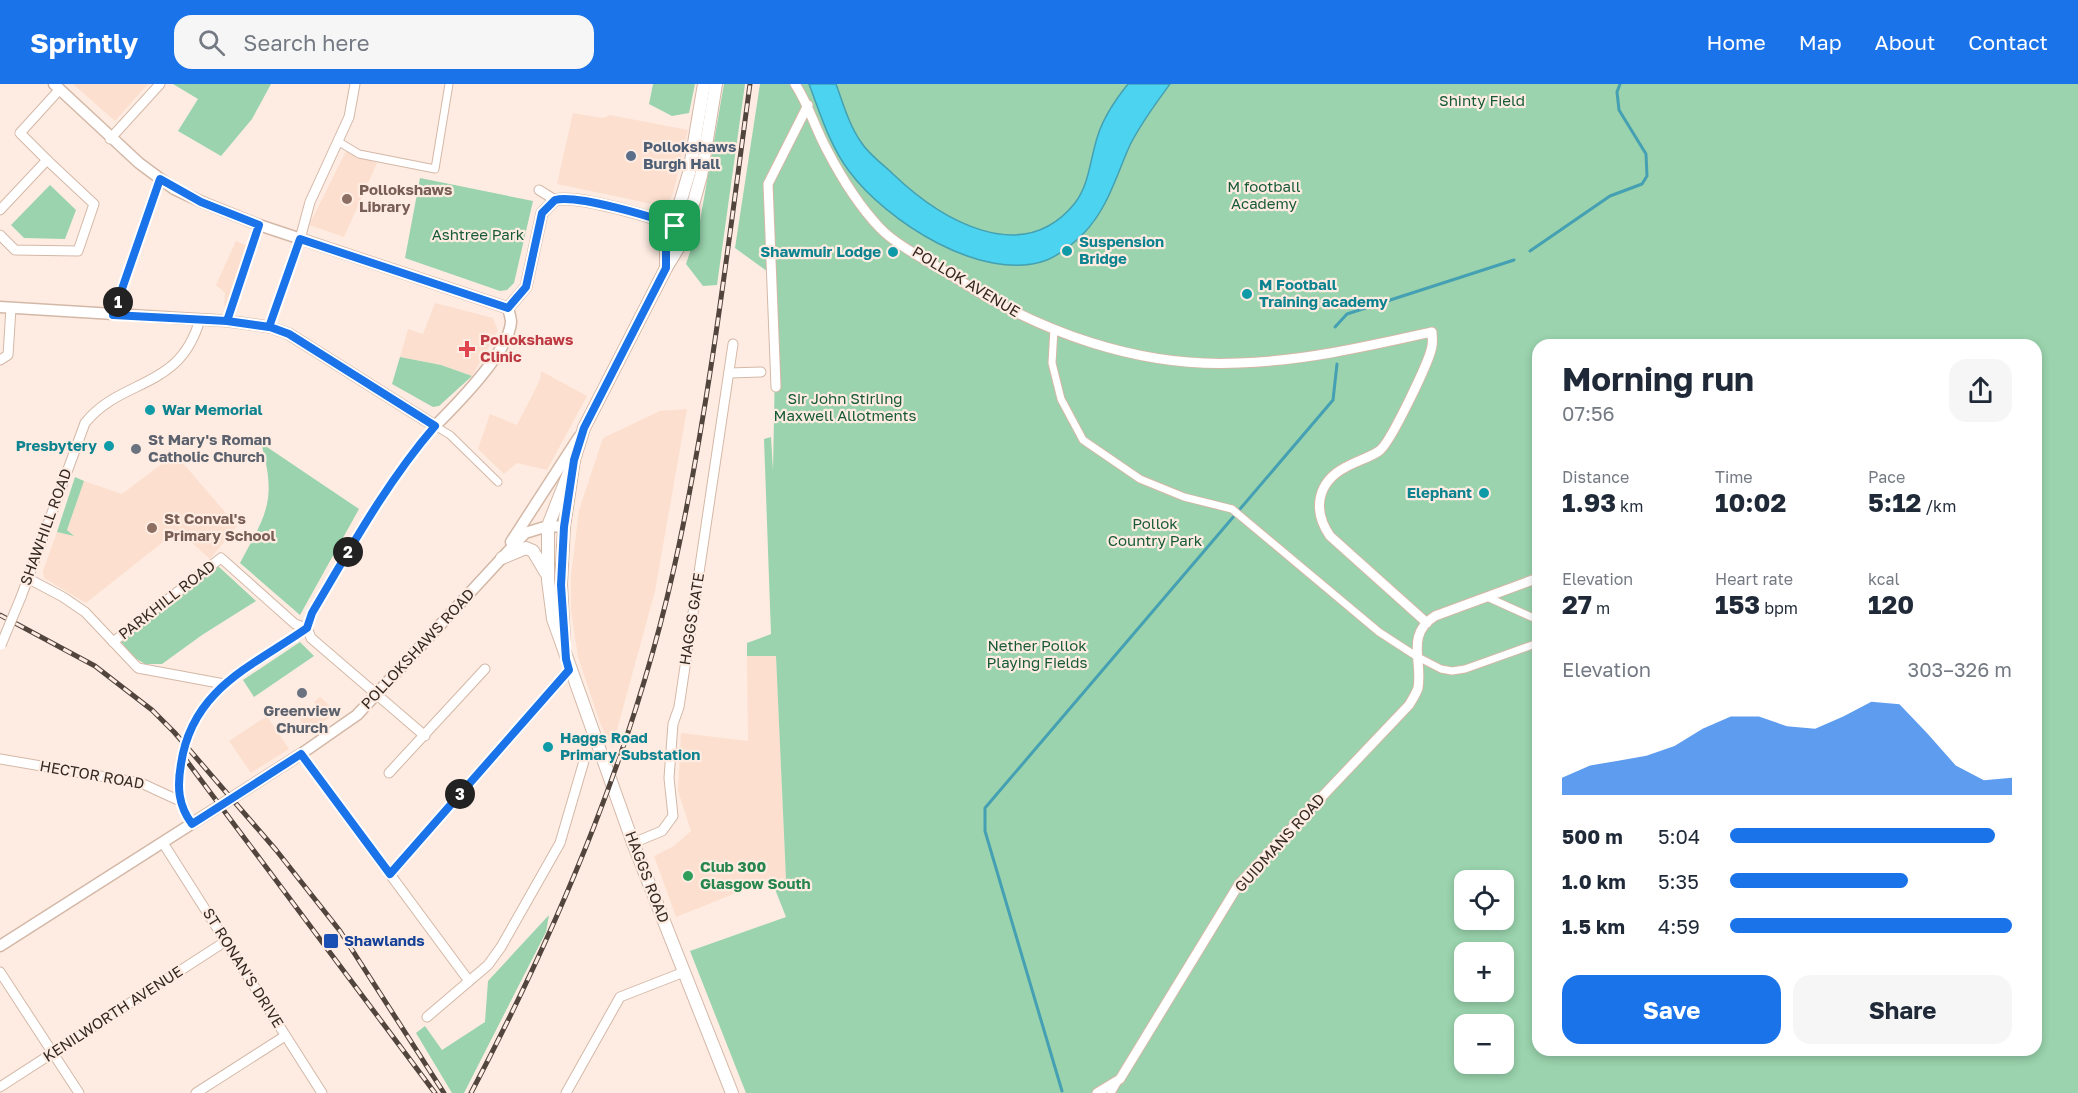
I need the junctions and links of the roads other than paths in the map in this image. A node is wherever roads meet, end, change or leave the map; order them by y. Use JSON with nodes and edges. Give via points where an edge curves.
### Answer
{"nodes":[{"id":1,"x":159,"y":84,"type":"edge"},
{"id":2,"x":354,"y":84,"type":"edge"},
{"id":3,"x":449,"y":84,"type":"edge"},
{"id":4,"x":704,"y":84,"type":"edge"},
{"id":5,"x":716,"y":84,"type":"edge"},
{"id":6,"x":795,"y":84,"type":"edge"},
{"id":7,"x":57,"y":87,"type":"edge"},
{"id":8,"x":808,"y":105,"type":"junction"},
{"id":9,"x":110,"y":139,"type":"junction"},
{"id":10,"x":339,"y":142,"type":"junction"},
{"id":11,"x":47,"y":160,"type":"junction"},
{"id":12,"x":160,"y":179,"type":"junction"},
{"id":13,"x":539,"y":190,"type":"dead end"},
{"id":14,"x":555,"y":200,"type":"junction"},
{"id":15,"x":0,"y":210,"type":"edge"},
{"id":16,"x":259,"y":225,"type":"junction"},
{"id":17,"x":675,"y":226,"type":"junction"},
{"id":18,"x":0,"y":235,"type":"edge"},
{"id":19,"x":300,"y":239,"type":"junction"},
{"id":20,"x":666,"y":268,"type":"junction"},
{"id":21,"x":5,"y":308,"type":"edge"},
{"id":22,"x":508,"y":308,"type":"junction"},
{"id":23,"x":113,"y":315,"type":"junction"},
{"id":24,"x":200,"y":319,"type":"junction"},
{"id":25,"x":227,"y":321,"type":"junction"},
{"id":26,"x":269,"y":327,"type":"junction"},
{"id":27,"x":1054,"y":329,"type":"junction"},
{"id":28,"x":733,"y":344,"type":"dead end"},
{"id":29,"x":0,"y":360,"type":"edge"},
{"id":30,"x":761,"y":372,"type":"dead end"},
{"id":31,"x":729,"y":373,"type":"junction"},
{"id":32,"x":776,"y":387,"type":"dead end"},
{"id":33,"x":435,"y":426,"type":"junction"},
{"id":34,"x":584,"y":428,"type":"junction"},
{"id":35,"x":574,"y":460,"type":"junction"},
{"id":36,"x":498,"y":482,"type":"dead end"},
{"id":37,"x":548,"y":526,"type":"junction"},
{"id":38,"x":564,"y":527,"type":"junction"},
{"id":39,"x":502,"y":558,"type":"junction"},
{"id":40,"x":29,"y":579,"type":"junction"},
{"id":41,"x":548,"y":580,"type":"junction"},
{"id":42,"x":1532,"y":580,"type":"edge"},
{"id":43,"x":1487,"y":597,"type":"junction"},
{"id":44,"x":1532,"y":617,"type":"edge"},
{"id":45,"x":1427,"y":623,"type":"junction"},
{"id":46,"x":307,"y":628,"type":"junction"},
{"id":47,"x":290,"y":640,"type":"joint"},
{"id":48,"x":113,"y":642,"type":"junction"},
{"id":49,"x":1532,"y":645,"type":"edge"},
{"id":50,"x":0,"y":646,"type":"edge"},
{"id":51,"x":1416,"y":656,"type":"junction"},
{"id":52,"x":567,"y":664,"type":"junction"},
{"id":53,"x":485,"y":669,"type":"dead end"},
{"id":54,"x":224,"y":684,"type":"junction"},
{"id":55,"x":557,"y":684,"type":"joint"},
{"id":56,"x":376,"y":697,"type":"junction"},
{"id":57,"x":425,"y":736,"type":"junction"},
{"id":58,"x":301,"y":754,"type":"junction"},
{"id":59,"x":0,"y":759,"type":"edge"},
{"id":60,"x":584,"y":761,"type":"dead end"},
{"id":61,"x":389,"y":772,"type":"dead end"},
{"id":62,"x":180,"y":801,"type":"junction"},
{"id":63,"x":192,"y":824,"type":"junction"},
{"id":64,"x":163,"y":843,"type":"junction"},
{"id":65,"x":633,"y":843,"type":"junction"},
{"id":66,"x":390,"y":874,"type":"junction"},
{"id":67,"x":226,"y":941,"type":"junction"},
{"id":68,"x":0,"y":946,"type":"edge"},
{"id":69,"x":0,"y":972,"type":"edge"},
{"id":70,"x":684,"y":972,"type":"junction"},
{"id":71,"x":469,"y":981,"type":"junction"},
{"id":72,"x":427,"y":1017,"type":"dead end"},
{"id":73,"x":285,"y":1036,"type":"junction"},
{"id":74,"x":53,"y":1053,"type":"junction"},
{"id":75,"x":1120,"y":1078,"type":"junction"},
{"id":76,"x":0,"y":1087,"type":"edge"},
{"id":77,"x":79,"y":1093,"type":"edge"},
{"id":78,"x":196,"y":1093,"type":"edge"},
{"id":79,"x":322,"y":1093,"type":"edge"},
{"id":80,"x":566,"y":1093,"type":"edge"},
{"id":81,"x":732,"y":1093,"type":"edge"},
{"id":82,"x":1097,"y":1093,"type":"edge"},
{"id":83,"x":1111,"y":1093,"type":"edge"}],
"edges":[{"from":1,"to":9,"type":"street"},
{"from":2,"to":10,"type":"street","via":[[350,117]]},
{"from":3,"to":10,"type":"street","via":[[435,169],[359,153]]},
{"from":4,"to":17,"type":"main road","via":[[689,173]]},
{"from":5,"to":20,"type":"main road","via":[[693,208],[683,240]]},
{"from":6,"to":8,"type":"street","name":"POLLOK AVENUE"},
{"from":7,"to":9,"type":"street"},
{"from":7,"to":11,"type":"street","via":[[20,133]]},
{"from":8,"to":27,"type":"street","name":"POLLOK AVENUE","via":[[831,158],[881,230],[979,293]]},
{"from":8,"to":32,"type":"street","via":[[768,184]]},
{"from":9,"to":12,"type":"street"},
{"from":10,"to":19,"type":"street","via":[[309,202]]},
{"from":11,"to":15,"type":"street"},
{"from":11,"to":18,"type":"street","via":[[94,204],[78,251],[15,250]]},
{"from":12,"to":16,"type":"street","via":[[201,202]]},
{"from":12,"to":23,"type":"street"},
{"from":13,"to":14,"type":"street"},
{"from":14,"to":17,"type":"street","via":[[572,199]]},
{"from":14,"to":22,"type":"street","via":[[542,213],[526,287]]},
{"from":16,"to":19,"type":"street"},
{"from":16,"to":25,"type":"street"},
{"from":17,"to":20,"type":"main road","via":[[666,250]]},
{"from":19,"to":22,"type":"street"},
{"from":19,"to":26,"type":"street"},
{"from":20,"to":34,"type":"main road"},
{"from":21,"to":23,"type":"street"},
{"from":21,"to":29,"type":"street","via":[[8,355]]},
{"from":22,"to":33,"type":"street","via":[[511,322],[489,364]]},
{"from":23,"to":24,"type":"street"},
{"from":24,"to":25,"type":"street"},
{"from":24,"to":40,"type":"street","name":"SHAWHILL ROAD","via":[[194,339],[178,362],[96,409],[86,423]]},
{"from":25,"to":26,"type":"street"},
{"from":26,"to":33,"type":"street","via":[[289,334]]},
{"from":27,"to":45,"type":"street","name":"POLLOK AVENUE","via":[[1123,353],[1180,361],[1239,363],[1348,351],[1432,332],[1432,346],[1399,421],[1380,451],[1331,477],[1318,504],[1320,518],[1330,536]]},
{"from":27,"to":51,"type":"street","via":[[1052,363],[1059,390],[1083,440],[1140,479],[1184,497],[1232,509],[1380,632]]},
{"from":28,"to":31,"type":"street","name":"HAGGS GATE"},
{"from":30,"to":31,"type":"street"},
{"from":31,"to":65,"type":"street","name":"HAGGS GATE","via":[[679,707],[672,731],[669,778],[673,816],[662,831]]},
{"from":33,"to":36,"type":"street","via":[[450,435]]},
{"from":33,"to":46,"type":"street","via":[[412,452],[374,510],[312,613]]},
{"from":34,"to":35,"type":"main road"},
{"from":34,"to":39,"type":"street"},
{"from":35,"to":37,"type":"main road","name":"HAGGS ROAD"},
{"from":35,"to":38,"type":"main road"},
{"from":37,"to":38,"type":"street","name":"POLLOKSHAWS ROAD"},
{"from":37,"to":39,"type":"street","name":"POLLOKSHAWS ROAD","via":[[525,533]]},
{"from":37,"to":41,"type":"main road","name":"HAGGS ROAD"},
{"from":38,"to":52,"type":"main road","name":"HAGGS ROAD","via":[[561,585]]},
{"from":39,"to":41,"type":"main road","via":[[526,548],[533,551]]},
{"from":39,"to":56,"type":"street","name":"POLLOKSHAWS ROAD"},
{"from":40,"to":48,"type":"street","via":[[85,612]]},
{"from":40,"to":50,"type":"street","name":"SHAWHILL ROAD","bridge":true},
{"from":41,"to":52,"type":"main road","name":"HAGGS ROAD","via":[[553,619]]},
{"from":42,"to":43,"type":"street"},
{"from":43,"to":44,"type":"street"},
{"from":43,"to":45,"type":"street","via":[[1435,616]]},
{"from":45,"to":51,"type":"street","name":"GUIDMANS ROAD","via":[[1418,634]]},
{"from":46,"to":47,"type":"street"},
{"from":46,"to":48,"type":"street","name":"PARKHILL ROAD","via":[[295,624],[221,558]]},
{"from":46,"to":56,"type":"street","via":[[311,638]]},
{"from":47,"to":54,"type":"street"},
{"from":48,"to":54,"type":"street","via":[[130,662],[148,671]]},
{"from":49,"to":51,"type":"street","via":[[1452,671]]},
{"from":51,"to":75,"type":"street","name":"GUIDMANS ROAD","via":[[1418,686],[1409,705],[1239,884]]},
{"from":52,"to":55,"type":"street"},
{"from":52,"to":65,"type":"main road","name":"HAGGS ROAD"},
{"from":53,"to":57,"type":"street"},
{"from":54,"to":62,"type":"street","via":[[199,711],[185,742],[178,785]]},
{"from":55,"to":66,"type":"street"},
{"from":56,"to":57,"type":"street"},
{"from":56,"to":58,"type":"street","name":"POLLOKSHAWS ROAD"},
{"from":57,"to":61,"type":"street"},
{"from":58,"to":63,"type":"street","name":"POLLOKSHAWS ROAD"},
{"from":58,"to":66,"type":"street"},
{"from":59,"to":62,"type":"street","name":"HECTOR ROAD","via":[[141,783]]},
{"from":60,"to":71,"type":"street","via":[[560,843],[501,947]]},
{"from":62,"to":63,"type":"street"},
{"from":63,"to":64,"type":"street","name":"POLLOKSHAWS ROAD"},
{"from":64,"to":67,"type":"street","name":"ST RONAN'S DRIVE"},
{"from":64,"to":68,"type":"street","name":"POLLOKSHAWS ROAD"},
{"from":65,"to":70,"type":"main road","name":"HAGGS ROAD"},
{"from":66,"to":71,"type":"street"},
{"from":67,"to":73,"type":"street","name":"ST RONAN'S DRIVE"},
{"from":67,"to":74,"type":"street","name":"KENILWORTH AVENUE"},
{"from":69,"to":74,"type":"street"},
{"from":70,"to":80,"type":"street","via":[[620,996]]},
{"from":70,"to":81,"type":"main road","name":"HAGGS ROAD"},
{"from":71,"to":72,"type":"street"},
{"from":73,"to":78,"type":"street"},
{"from":73,"to":79,"type":"street","name":"ST RONAN'S DRIVE"},
{"from":74,"to":76,"type":"street","name":"KENILWORTH AVENUE"},
{"from":74,"to":77,"type":"street"},
{"from":75,"to":82,"type":"street","name":"GUIDMANS ROAD"},
{"from":75,"to":83,"type":"street"}]}
